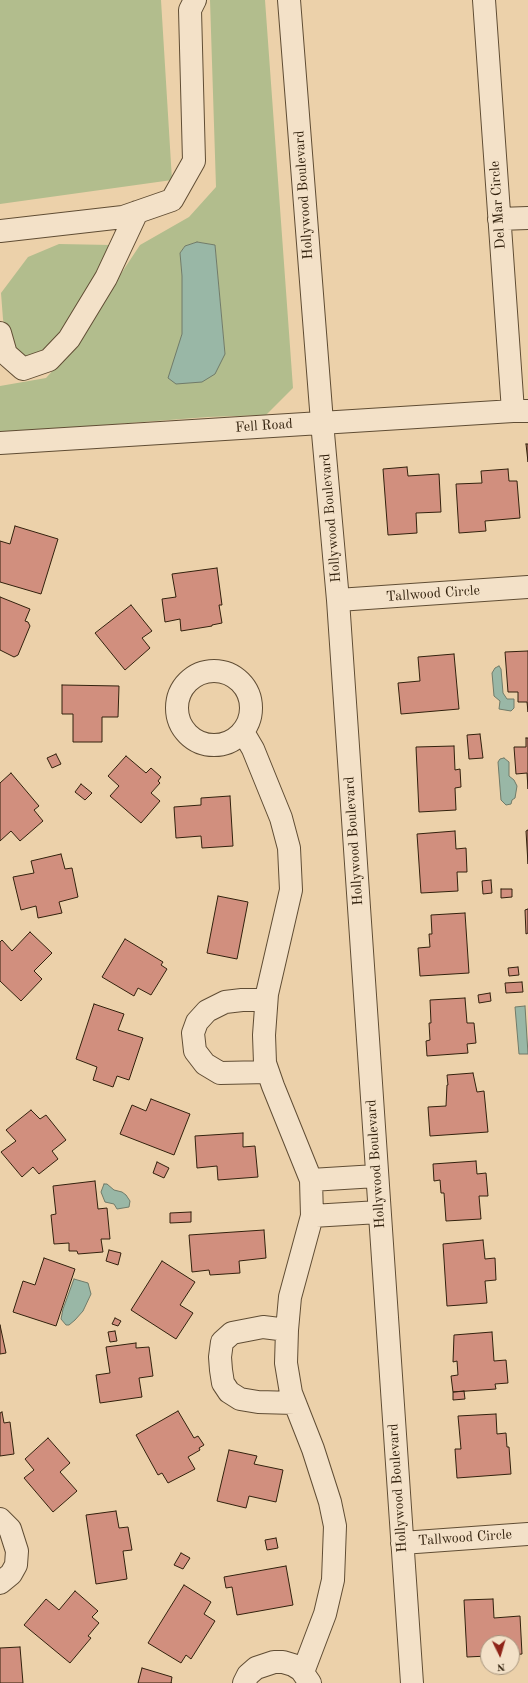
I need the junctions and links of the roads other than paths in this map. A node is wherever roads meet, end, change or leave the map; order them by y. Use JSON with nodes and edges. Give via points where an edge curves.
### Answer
{"nodes":[{"id":1,"x":195,"y":0,"type":"edge"},
{"id":2,"x":289,"y":0,"type":"edge"},
{"id":3,"x":484,"y":0,"type":"edge"},
{"id":4,"x":137,"y":212,"type":"junction"},
{"id":5,"x":528,"y":218,"type":"edge"},
{"id":6,"x":499,"y":220,"type":"junction"},
{"id":7,"x":0,"y":231,"type":"edge"},
{"id":8,"x":0,"y":333,"type":"edge"},
{"id":9,"x":520,"y":411,"type":"edge"},
{"id":10,"x":322,"y":422,"type":"junction"},
{"id":11,"x":0,"y":443,"type":"edge"},
{"id":12,"x":528,"y":587,"type":"edge"},
{"id":13,"x":338,"y":600,"type":"junction"},
{"id":14,"x":243,"y":732,"type":"dead end"},
{"id":15,"x":266,"y":1000,"type":"junction"},
{"id":16,"x":268,"y":1072,"type":"junction"},
{"id":17,"x":376,"y":1176,"type":"junction"},
{"id":18,"x":311,"y":1180,"type":"junction"},
{"id":19,"x":379,"y":1212,"type":"junction"},
{"id":20,"x":312,"y":1216,"type":"junction"},
{"id":21,"x":287,"y":1330,"type":"junction"},
{"id":22,"x":295,"y":1404,"type":"junction"},
{"id":23,"x":0,"y":1519,"type":"edge"},
{"id":24,"x":528,"y":1534,"type":"edge"},
{"id":25,"x":402,"y":1543,"type":"junction"},
{"id":26,"x":0,"y":1583,"type":"edge"},
{"id":27,"x":306,"y":1678,"type":"edge"},
{"id":28,"x":244,"y":1683,"type":"edge"},
{"id":29,"x":412,"y":1683,"type":"edge"}],
"edges":[{"from":1,"to":4,"type":"street","via":[[190,10],[194,161],[172,200]]},
{"from":2,"to":10,"type":"street","name":"Hollywood Boulevard"},
{"from":3,"to":6,"type":"street","name":"Del Mar Circle"},
{"from":4,"to":7,"type":"street","via":[[123,217]]},
{"from":4,"to":8,"type":"street","via":[[106,278],[69,339],[49,360],[23,369],[6,354]]},
{"from":5,"to":6,"type":"street"},
{"from":6,"to":9,"type":"street","name":"Del Mar Circle"},
{"from":9,"to":10,"type":"street","name":"Fell Road"},
{"from":10,"to":11,"type":"street","name":"Fell Road"},
{"from":10,"to":13,"type":"street","name":"Hollywood Boulevard"},
{"from":12,"to":13,"type":"street","name":"Tallwood Circle"},
{"from":13,"to":17,"type":"street","name":"Hollywood Boulevard"},
{"from":14,"to":15,"type":"street","via":[[253,749],[281,818],[291,867],[291,890]]},
{"from":15,"to":16,"type":"street","via":[[264,1035],[265,1063]]},
{"from":15,"to":16,"type":"street","via":[[226,1002],[207,1011],[197,1022],[193,1033],[195,1051],[205,1064],[220,1073]]},
{"from":16,"to":18,"type":"street"},
{"from":17,"to":18,"type":"street"},
{"from":17,"to":19,"type":"street","name":"Hollywood Boulevard"},
{"from":18,"to":20,"type":"street"},
{"from":19,"to":20,"type":"street"},
{"from":19,"to":25,"type":"street","name":"Hollywood Boulevard"},
{"from":20,"to":21,"type":"street","via":[[290,1297]]},
{"from":21,"to":22,"type":"street","via":[[286,1363]]},
{"from":21,"to":22,"type":"street","via":[[264,1327],[232,1333],[222,1342],[221,1370],[223,1383],[229,1392],[240,1399]]},
{"from":22,"to":27,"type":"street","via":[[313,1449],[335,1526],[333,1580]]},
{"from":23,"to":26,"type":"street","via":[[10,1529],[17,1551],[16,1565],[11,1574]]},
{"from":24,"to":25,"type":"street","name":"Tallwood Circle"},
{"from":25,"to":29,"type":"street","name":"Hollywood Boulevard"},
{"from":27,"to":28,"type":"street","via":[[293,1665],[274,1662],[256,1668]]}]}
